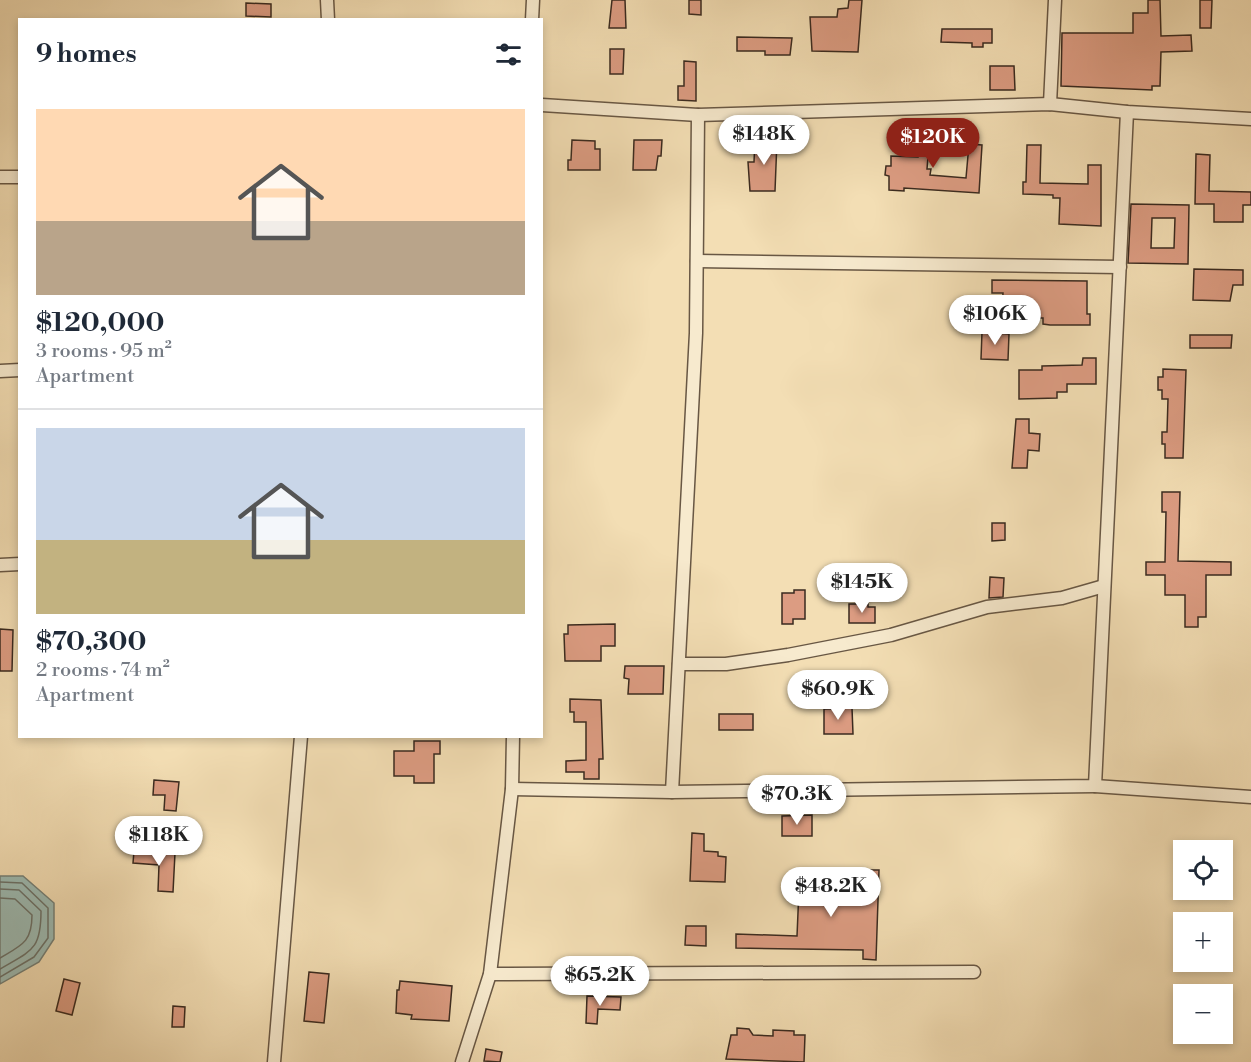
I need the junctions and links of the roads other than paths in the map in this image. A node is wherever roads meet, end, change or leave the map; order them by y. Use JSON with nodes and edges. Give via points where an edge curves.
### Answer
{"nodes":[{"id":1,"x":327,"y":0,"type":"edge"},
{"id":2,"x":533,"y":0,"type":"edge"},
{"id":3,"x":1055,"y":0,"type":"edge"},
{"id":4,"x":328,"y":18,"type":"edge"},
{"id":5,"x":532,"y":18,"type":"edge"},
{"id":6,"x":543,"y":105,"type":"edge"},
{"id":7,"x":1050,"y":105,"type":"junction"},
{"id":8,"x":1127,"y":112,"type":"junction"},
{"id":9,"x":698,"y":115,"type":"junction"},
{"id":10,"x":1251,"y":119,"type":"edge"},
{"id":11,"x":0,"y":177,"type":"edge"},
{"id":12,"x":18,"y":177,"type":"edge"},
{"id":13,"x":697,"y":261,"type":"junction"},
{"id":14,"x":1120,"y":267,"type":"junction"},
{"id":15,"x":18,"y":370,"type":"edge"},
{"id":16,"x":0,"y":371,"type":"edge"},
{"id":17,"x":18,"y":564,"type":"edge"},
{"id":18,"x":0,"y":565,"type":"edge"},
{"id":19,"x":1104,"y":586,"type":"junction"},
{"id":20,"x":679,"y":664,"type":"junction"},
{"id":21,"x":301,"y":738,"type":"edge"},
{"id":22,"x":513,"y":738,"type":"edge"},
{"id":23,"x":1095,"y":786,"type":"junction"},
{"id":24,"x":512,"y":789,"type":"junction"},
{"id":25,"x":672,"y":792,"type":"junction"},
{"id":26,"x":1251,"y":797,"type":"edge"},
{"id":27,"x":974,"y":972,"type":"dead end"},
{"id":28,"x":490,"y":975,"type":"junction"},
{"id":29,"x":274,"y":1062,"type":"edge"},
{"id":30,"x":462,"y":1062,"type":"edge"}],
"edges":[{"from":1,"to":4,"type":"street"},
{"from":2,"to":5,"type":"street"},
{"from":3,"to":7,"type":"street"},
{"from":6,"to":9,"type":"street"},
{"from":7,"to":8,"type":"street"},
{"from":7,"to":9,"type":"street"},
{"from":8,"to":10,"type":"street"},
{"from":8,"to":14,"type":"street"},
{"from":9,"to":13,"type":"street"},
{"from":11,"to":12,"type":"street"},
{"from":13,"to":14,"type":"street"},
{"from":13,"to":20,"type":"street"},
{"from":14,"to":19,"type":"street"},
{"from":15,"to":16,"type":"street"},
{"from":17,"to":18,"type":"street"},
{"from":19,"to":20,"type":"street","via":[[1062,598],[987,607],[891,635],[788,655],[726,664]]},
{"from":19,"to":23,"type":"street"},
{"from":20,"to":25,"type":"street"},
{"from":21,"to":29,"type":"street"},
{"from":22,"to":24,"type":"street"},
{"from":23,"to":25,"type":"street"},
{"from":23,"to":26,"type":"street"},
{"from":24,"to":25,"type":"street"},
{"from":24,"to":28,"type":"street"},
{"from":27,"to":28,"type":"street"},
{"from":28,"to":30,"type":"street"}]}
